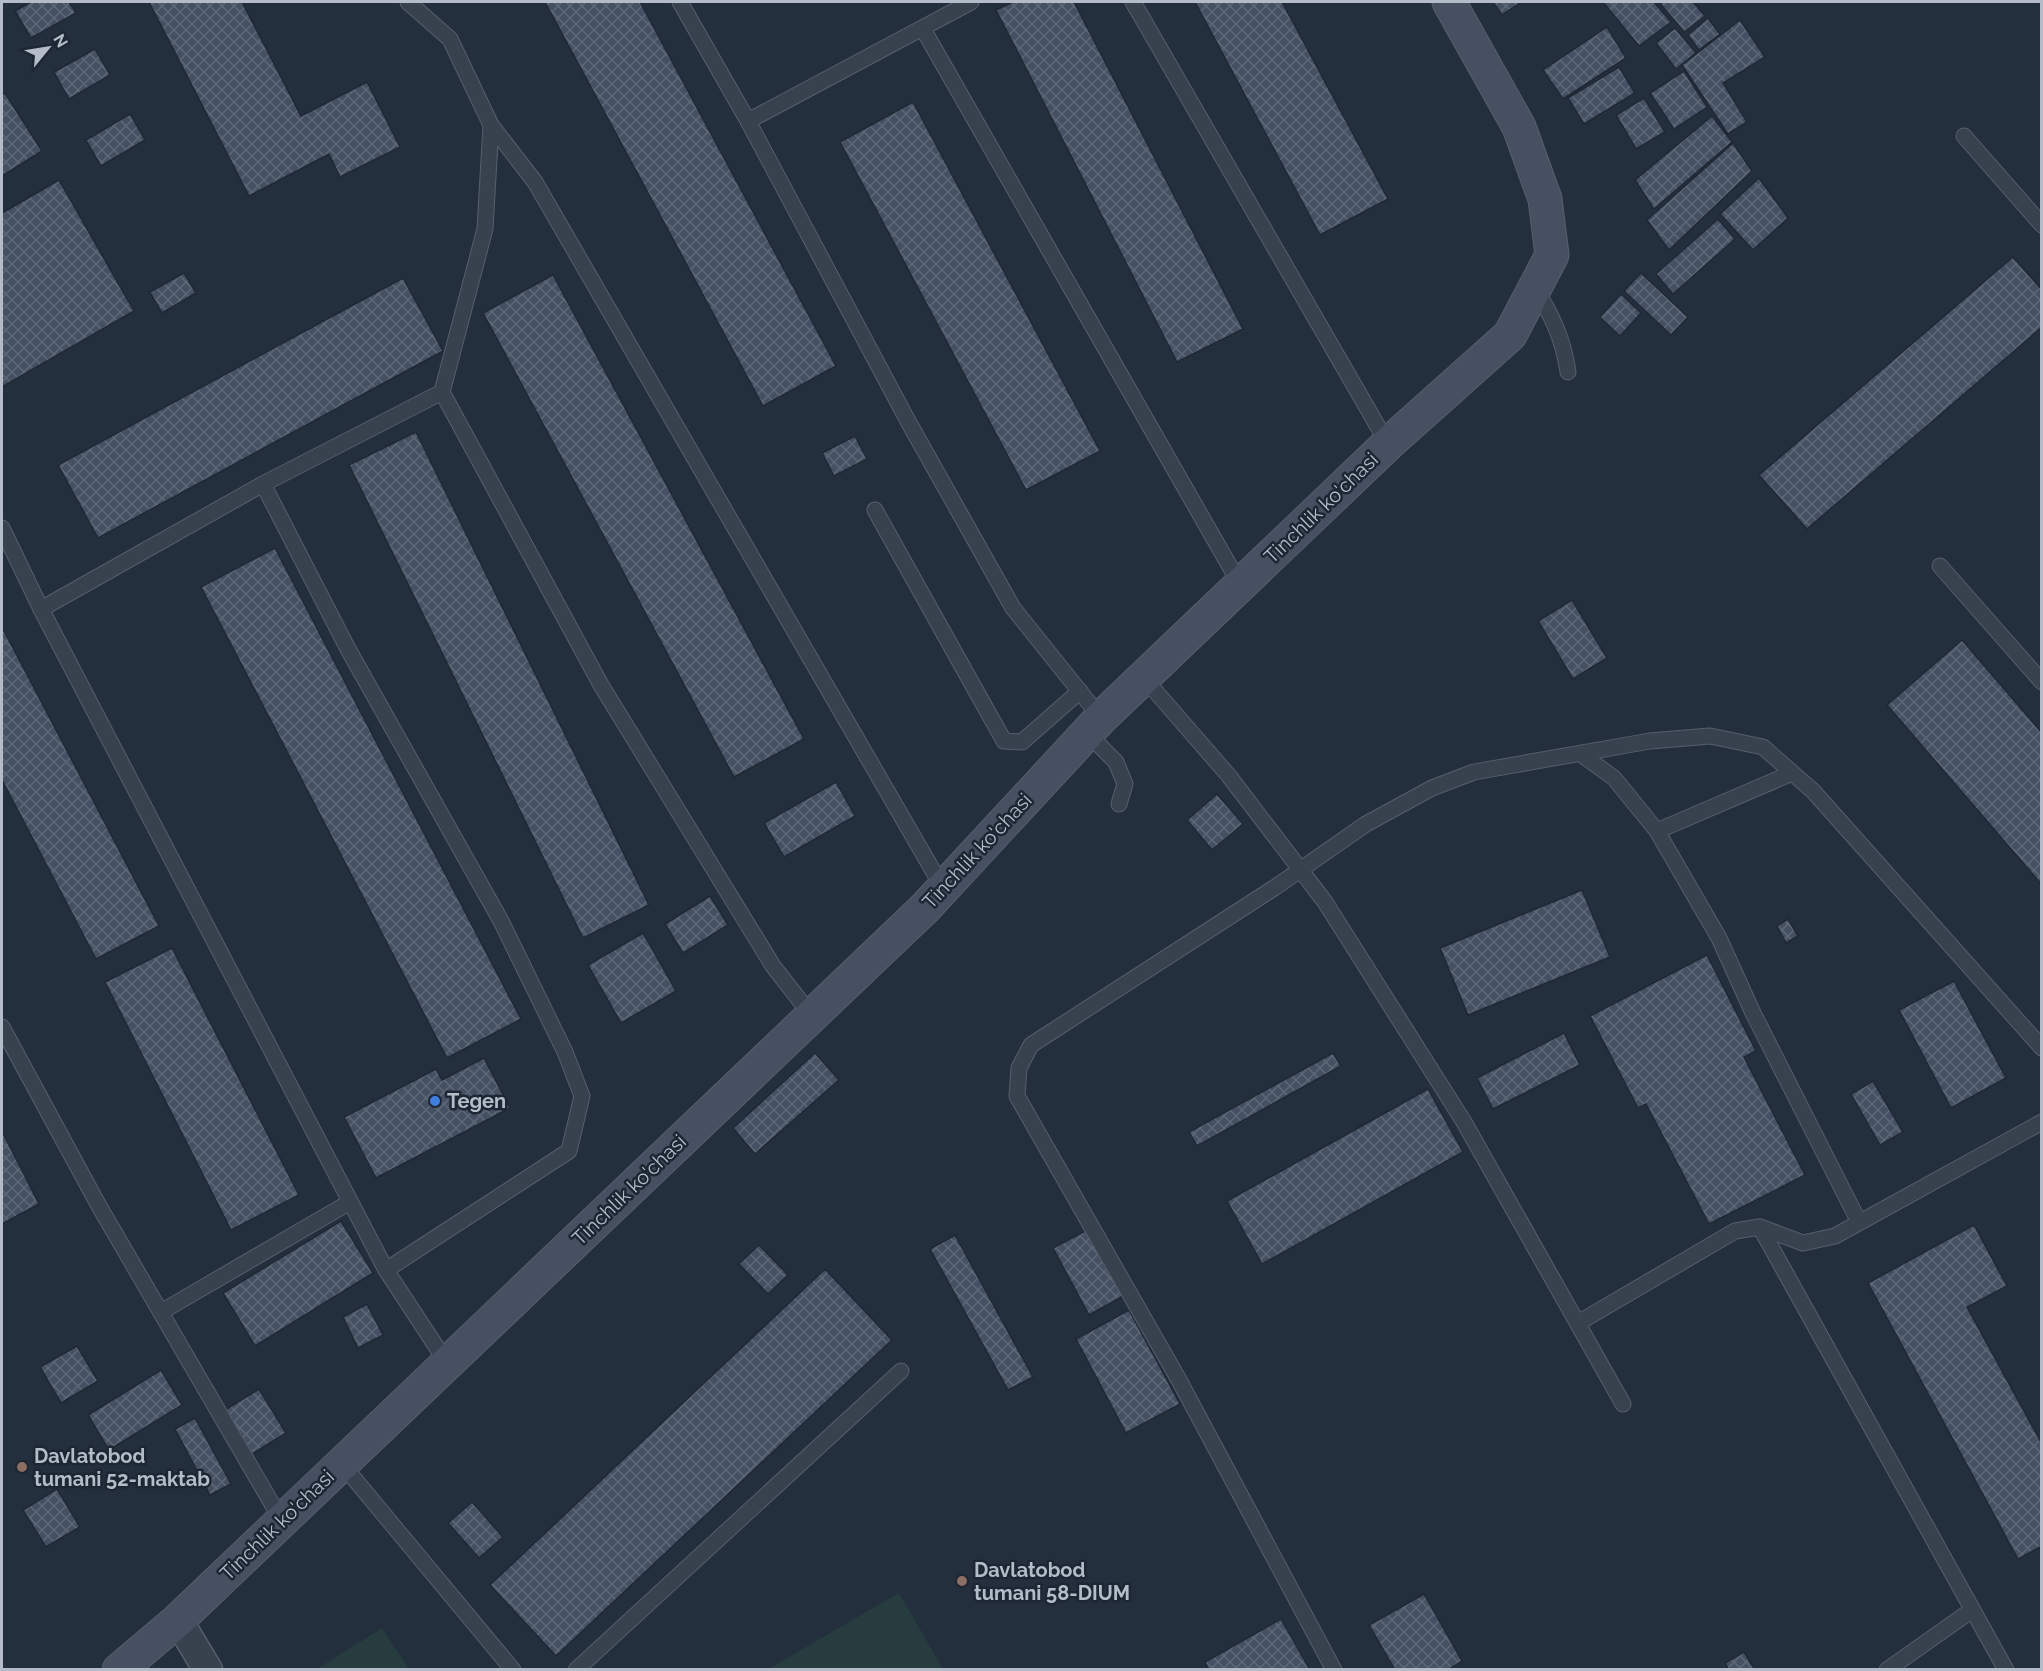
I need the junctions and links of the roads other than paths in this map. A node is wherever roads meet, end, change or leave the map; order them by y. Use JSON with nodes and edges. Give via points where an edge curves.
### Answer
{"nodes":[{"id":1,"x":408,"y":2,"type":"edge"},
{"id":2,"x":680,"y":2,"type":"edge"},
{"id":3,"x":970,"y":2,"type":"edge"},
{"id":4,"x":1133,"y":2,"type":"edge"},
{"id":5,"x":1449,"y":2,"type":"edge"},
{"id":6,"x":922,"y":29,"type":"junction"},
{"id":7,"x":747,"y":121,"type":"junction"},
{"id":8,"x":491,"y":125,"type":"junction"},
{"id":9,"x":1964,"y":136,"type":"dead end"},
{"id":10,"x":2042,"y":225,"type":"edge"},
{"id":11,"x":1535,"y":288,"type":"junction"},
{"id":12,"x":1569,"y":372,"type":"dead end"},
{"id":13,"x":442,"y":392,"type":"junction"},
{"id":14,"x":1388,"y":444,"type":"junction"},
{"id":15,"x":263,"y":483,"type":"junction"},
{"id":16,"x":875,"y":510,"type":"dead end"},
{"id":17,"x":2,"y":528,"type":"edge"},
{"id":18,"x":1940,"y":566,"type":"dead end"},
{"id":19,"x":1241,"y":586,"type":"junction"},
{"id":20,"x":41,"y":609,"type":"junction"},
{"id":21,"x":1144,"y":678,"type":"junction"},
{"id":22,"x":2042,"y":682,"type":"edge"},
{"id":23,"x":1080,"y":691,"type":"junction"},
{"id":24,"x":1094,"y":726,"type":"junction"},
{"id":25,"x":1581,"y":754,"type":"junction"},
{"id":26,"x":1792,"y":773,"type":"junction"},
{"id":27,"x":1119,"y":804,"type":"dead end"},
{"id":28,"x":1657,"y":831,"type":"junction"},
{"id":29,"x":1299,"y":869,"type":"junction"},
{"id":30,"x":944,"y":888,"type":"junction"},
{"id":31,"x":812,"y":1016,"type":"junction"},
{"id":32,"x":2,"y":1027,"type":"edge"},
{"id":33,"x":2042,"y":1048,"type":"edge"},
{"id":34,"x":2042,"y":1122,"type":"edge"},
{"id":35,"x":350,"y":1202,"type":"junction"},
{"id":36,"x":1859,"y":1222,"type":"junction"},
{"id":37,"x":1760,"y":1227,"type":"junction"},
{"id":38,"x":386,"y":1270,"type":"junction"},
{"id":39,"x":161,"y":1312,"type":"junction"},
{"id":40,"x":1578,"y":1323,"type":"junction"},
{"id":41,"x":447,"y":1363,"type":"junction"},
{"id":42,"x":901,"y":1371,"type":"dead end"},
{"id":43,"x":1623,"y":1404,"type":"dead end"},
{"id":44,"x":342,"y":1464,"type":"junction"},
{"id":45,"x":282,"y":1521,"type":"junction"},
{"id":46,"x":1972,"y":1610,"type":"junction"},
{"id":47,"x":178,"y":1620,"type":"junction"},
{"id":48,"x":119,"y":1670,"type":"edge"},
{"id":49,"x":208,"y":1670,"type":"edge"},
{"id":50,"x":513,"y":1670,"type":"edge"},
{"id":51,"x":576,"y":1670,"type":"edge"},
{"id":52,"x":1334,"y":1670,"type":"edge"},
{"id":53,"x":1887,"y":1670,"type":"edge"},
{"id":54,"x":2006,"y":1670,"type":"edge"}],
"edges":[{"from":1,"to":8,"type":"lane","via":[[450,39]]},
{"from":2,"to":7,"type":"lane"},
{"from":3,"to":6,"type":"lane"},
{"from":4,"to":14,"type":"lane"},
{"from":5,"to":11,"type":"street","name":"Tinchlik ko'chasi","via":[[1519,127],[1545,199],[1552,255]]},
{"from":6,"to":7,"type":"lane"},
{"from":6,"to":19,"type":"lane"},
{"from":7,"to":23,"type":"lane","via":[[1013,608]]},
{"from":8,"to":13,"type":"lane","via":[[485,229]]},
{"from":8,"to":30,"type":"lane","via":[[535,182]]},
{"from":9,"to":10,"type":"lane"},
{"from":11,"to":12,"type":"lane","via":[[1553,318]]},
{"from":11,"to":14,"type":"street","name":"Tinchlik ko'chasi","via":[[1510,335]]},
{"from":13,"to":15,"type":"lane"},
{"from":13,"to":31,"type":"lane","via":[[601,685],[773,966]]},
{"from":14,"to":19,"type":"street","name":"Tinchlik ko'chasi"},
{"from":15,"to":20,"type":"lane"},
{"from":15,"to":38,"type":"lane","via":[[348,648],[501,921],[565,1052],[582,1096],[568,1151]]},
{"from":16,"to":23,"type":"lane","via":[[1004,741],[1022,742]]},
{"from":17,"to":20,"type":"lane"},
{"from":18,"to":22,"type":"lane"},
{"from":19,"to":21,"type":"street","name":"Tinchlik ko'chasi"},
{"from":20,"to":35,"type":"lane"},
{"from":21,"to":24,"type":"street","name":"Tinchlik ko'chasi"},
{"from":21,"to":29,"type":"lane","via":[[1216,760]]},
{"from":23,"to":24,"type":"lane"},
{"from":24,"to":27,"type":"lane","via":[[1125,784]]},
{"from":24,"to":30,"type":"street","name":"Tinchlik ko'chasi"},
{"from":25,"to":26,"type":"lane","via":[[1650,741],[1710,736],[1763,747]]},
{"from":25,"to":28,"type":"lane","via":[[1614,778]]},
{"from":25,"to":29,"type":"lane","via":[[1474,772],[1432,788],[1366,824]]},
{"from":26,"to":28,"type":"lane"},
{"from":26,"to":33,"type":"lane","via":[[1813,791]]},
{"from":28,"to":36,"type":"lane","via":[[1719,938]]},
{"from":29,"to":40,"type":"lane","via":[[1464,1122]]},
{"from":29,"to":52,"type":"lane","via":[[1031,1045],[1019,1068],[1017,1096],[1179,1380]]},
{"from":30,"to":31,"type":"street","name":"Tinchlik ko'chasi"},
{"from":31,"to":41,"type":"street","name":"Tinchlik ko'chasi"},
{"from":32,"to":39,"type":"lane"},
{"from":34,"to":36,"type":"lane"},
{"from":35,"to":38,"type":"lane"},
{"from":35,"to":39,"type":"lane"},
{"from":36,"to":37,"type":"lane","via":[[1835,1236],[1803,1243]]},
{"from":37,"to":40,"type":"lane","via":[[1735,1231]]},
{"from":37,"to":46,"type":"lane"},
{"from":38,"to":41,"type":"lane"},
{"from":39,"to":45,"type":"lane"},
{"from":40,"to":43,"type":"lane"},
{"from":41,"to":44,"type":"street","name":"Tinchlik ko'chasi"},
{"from":42,"to":51,"type":"lane"},
{"from":44,"to":45,"type":"street","name":"Tinchlik ko'chasi"},
{"from":44,"to":50,"type":"lane"},
{"from":45,"to":47,"type":"street","name":"Tinchlik ko'chasi"},
{"from":46,"to":53,"type":"lane"},
{"from":46,"to":54,"type":"lane"},
{"from":47,"to":48,"type":"street","name":"Tinchlik ko'chasi"},
{"from":47,"to":49,"type":"street"}]}
